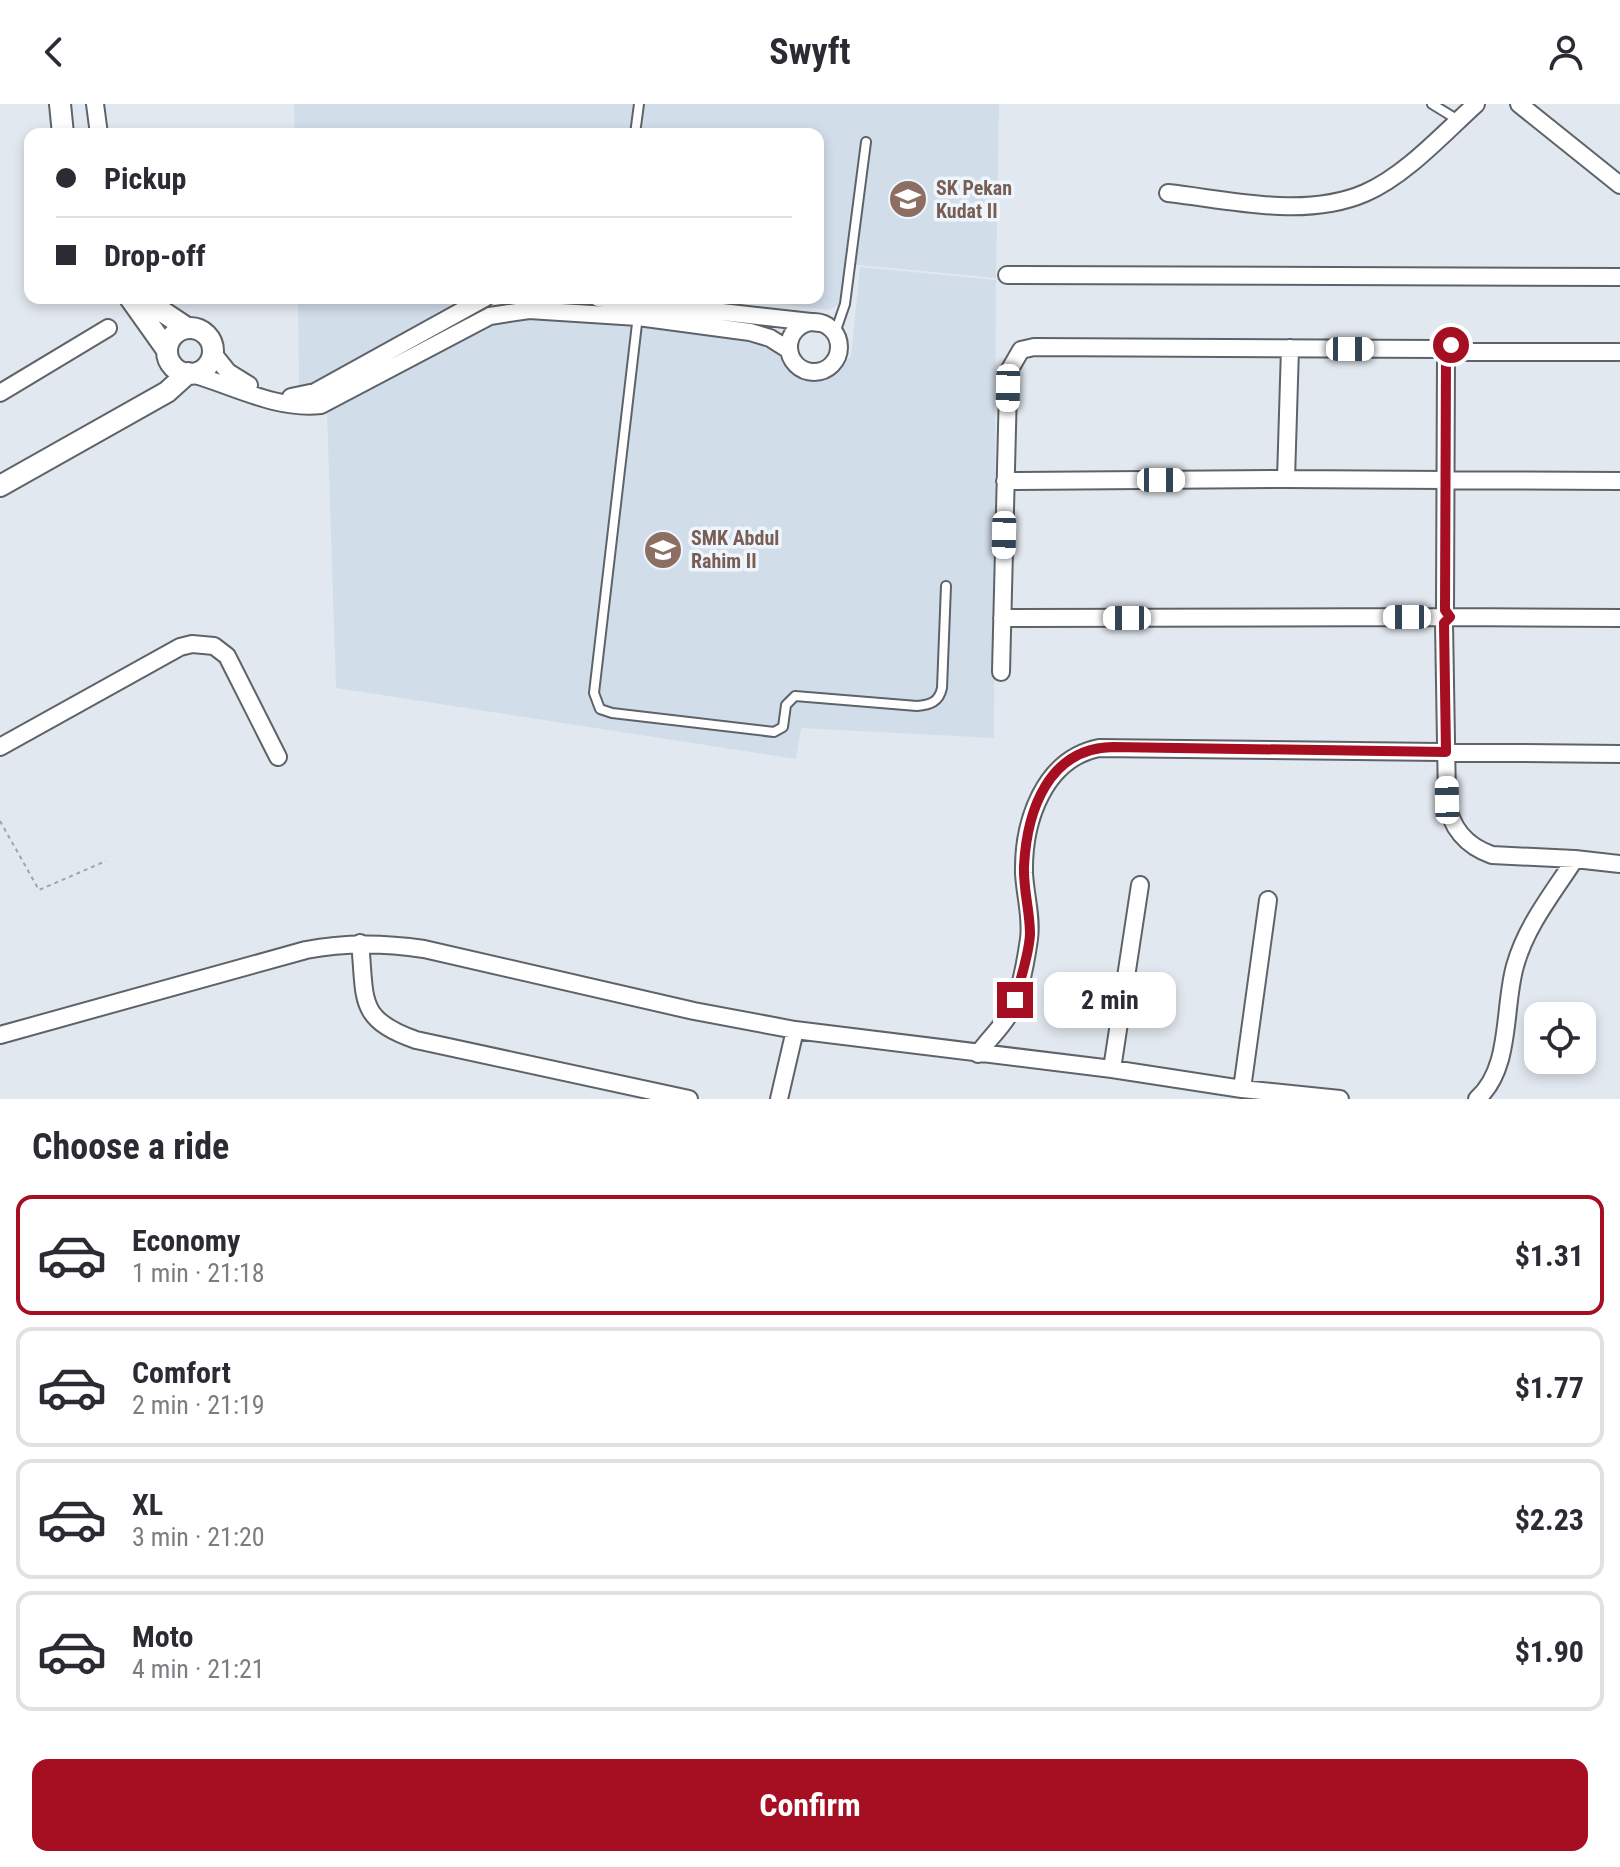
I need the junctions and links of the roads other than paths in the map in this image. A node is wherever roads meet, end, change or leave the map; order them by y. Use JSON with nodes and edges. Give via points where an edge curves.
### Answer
{"nodes":[{"id":1,"x":60,"y":104,"type":"edge"},
{"id":2,"x":95,"y":104,"type":"edge"},
{"id":3,"x":639,"y":104,"type":"edge"},
{"id":4,"x":1432,"y":104,"type":"edge"},
{"id":5,"x":1476,"y":104,"type":"edge"},
{"id":6,"x":1519,"y":104,"type":"edge"},
{"id":7,"x":1458,"y":120,"type":"junction"},
{"id":8,"x":62,"y":128,"type":"edge"},
{"id":9,"x":98,"y":128,"type":"edge"},
{"id":10,"x":636,"y":128,"type":"edge"},
{"id":11,"x":866,"y":142,"type":"dead end"},
{"id":12,"x":1620,"y":185,"type":"edge"},
{"id":13,"x":1168,"y":193,"type":"dead end"},
{"id":14,"x":1007,"y":275,"type":"dead end"},
{"id":15,"x":1620,"y":277,"type":"edge"},
{"id":16,"x":134,"y":304,"type":"edge"},
{"id":17,"x":151,"y":304,"type":"edge"},
{"id":18,"x":474,"y":304,"type":"edge"},
{"id":19,"x":627,"y":304,"type":"edge"},
{"id":20,"x":638,"y":310,"type":"junction"},
{"id":21,"x":820,"y":323,"type":"junction"},
{"id":22,"x":108,"y":328,"type":"dead end"},
{"id":23,"x":187,"y":328,"type":"junction"},
{"id":24,"x":835,"y":333,"type":"junction"},
{"id":25,"x":1290,"y":348,"type":"junction"},
{"id":26,"x":789,"y":350,"type":"junction"},
{"id":27,"x":212,"y":352,"type":"junction"},
{"id":28,"x":1620,"y":352,"type":"edge"},
{"id":29,"x":1446,"y":353,"type":"junction"},
{"id":30,"x":180,"y":366,"type":"junction"},
{"id":31,"x":0,"y":393,"type":"edge"},
{"id":32,"x":1286,"y":479,"type":"junction"},
{"id":33,"x":1005,"y":481,"type":"junction"},
{"id":34,"x":1446,"y":481,"type":"junction"},
{"id":35,"x":1620,"y":481,"type":"edge"},
{"id":36,"x":0,"y":486,"type":"edge"},
{"id":37,"x":946,"y":586,"type":"dead end"},
{"id":38,"x":1444,"y":617,"type":"junction"},
{"id":39,"x":1002,"y":618,"type":"junction"},
{"id":40,"x":1620,"y":618,"type":"edge"},
{"id":41,"x":1001,"y":672,"type":"dead end"},
{"id":42,"x":0,"y":747,"type":"edge"},
{"id":43,"x":1446,"y":752,"type":"junction"},
{"id":44,"x":1620,"y":754,"type":"edge"},
{"id":45,"x":278,"y":757,"type":"dead end"},
{"id":46,"x":1575,"y":859,"type":"junction"},
{"id":47,"x":1620,"y":864,"type":"edge"},
{"id":48,"x":1140,"y":885,"type":"dead end"},
{"id":49,"x":1268,"y":900,"type":"dead end"},
{"id":50,"x":360,"y":943,"type":"junction"},
{"id":51,"x":795,"y":1030,"type":"junction"},
{"id":52,"x":0,"y":1035,"type":"edge"},
{"id":53,"x":978,"y":1054,"type":"junction"},
{"id":54,"x":1112,"y":1069,"type":"junction"},
{"id":55,"x":1242,"y":1089,"type":"junction"},
{"id":56,"x":1281,"y":1096,"type":"edge"},
{"id":57,"x":689,"y":1099,"type":"edge"},
{"id":58,"x":779,"y":1099,"type":"edge"},
{"id":59,"x":1340,"y":1099,"type":"edge"},
{"id":60,"x":1477,"y":1099,"type":"edge"}],
"edges":[{"from":1,"to":8,"type":"street"},
{"from":2,"to":9,"type":"street"},
{"from":3,"to":10,"type":"lane"},
{"from":4,"to":7,"type":"lane"},
{"from":5,"to":7,"type":"street"},
{"from":6,"to":12,"type":"street"},
{"from":7,"to":13,"type":"street","via":[[1385,181],[1344,199],[1296,206]]},
{"from":11,"to":24,"type":"lane","via":[[845,304]]},
{"from":14,"to":15,"type":"street"},
{"from":16,"to":30,"type":"street"},
{"from":17,"to":23,"type":"street"},
{"from":18,"to":27,"type":"street","via":[[307,396],[289,397],[246,384]]},
{"from":19,"to":20,"type":"street"},
{"from":20,"to":21,"type":"street"},
{"from":20,"to":26,"type":"street","via":[[750,332]]},
{"from":20,"to":30,"type":"street","via":[[529,310],[490,316],[321,405],[281,404]]},
{"from":20,"to":37,"type":"lane","via":[[594,693],[600,709],[766,732],[783,727],[786,705],[795,696],[931,704],[942,688]]},
{"from":21,"to":24,"type":"street"},
{"from":21,"to":26,"type":"street","via":[[795,330]]},
{"from":22,"to":31,"type":"street"},
{"from":23,"to":27,"type":"street","via":[[208,337]]},
{"from":23,"to":30,"type":"street","via":[[173,335]]},
{"from":24,"to":26,"type":"street","via":[[837,358],[824,370],[799,368]]},
{"from":25,"to":29,"type":"street"},
{"from":25,"to":32,"type":"street"},
{"from":25,"to":33,"type":"street","via":[[1021,350],[1010,369]]},
{"from":27,"to":30,"type":"street","via":[[206,367]]},
{"from":28,"to":29,"type":"street"},
{"from":29,"to":34,"type":"street"},
{"from":30,"to":36,"type":"street","via":[[140,406]]},
{"from":32,"to":33,"type":"street"},
{"from":32,"to":34,"type":"street"},
{"from":33,"to":39,"type":"street"},
{"from":34,"to":35,"type":"street"},
{"from":34,"to":38,"type":"street"},
{"from":38,"to":39,"type":"street"},
{"from":38,"to":40,"type":"street"},
{"from":38,"to":43,"type":"street"},
{"from":39,"to":41,"type":"street"},
{"from":42,"to":45,"type":"street","via":[[162,656],[204,644],[227,656]]},
{"from":43,"to":44,"type":"street"},
{"from":43,"to":46,"type":"street","via":[[1448,812],[1468,842],[1492,855]]},
{"from":43,"to":53,"type":"street","via":[[1113,747],[1074,755],[1053,772],[1038,802],[1024,869],[1027,950],[1008,1016]]},
{"from":46,"to":47,"type":"street"},
{"from":46,"to":60,"type":"street","via":[[1531,925],[1515,965],[1494,1078]]},
{"from":48,"to":54,"type":"street"},
{"from":49,"to":55,"type":"street"},
{"from":50,"to":51,"type":"street","via":[[424,949]]},
{"from":50,"to":52,"type":"street","via":[[306,950]]},
{"from":50,"to":57,"type":"street","via":[[367,1004],[371,1015],[388,1029],[416,1040]]},
{"from":51,"to":53,"type":"street"},
{"from":51,"to":58,"type":"street"},
{"from":53,"to":54,"type":"street"},
{"from":54,"to":55,"type":"street"},
{"from":55,"to":56,"type":"street"},
{"from":56,"to":59,"type":"street"}]}
